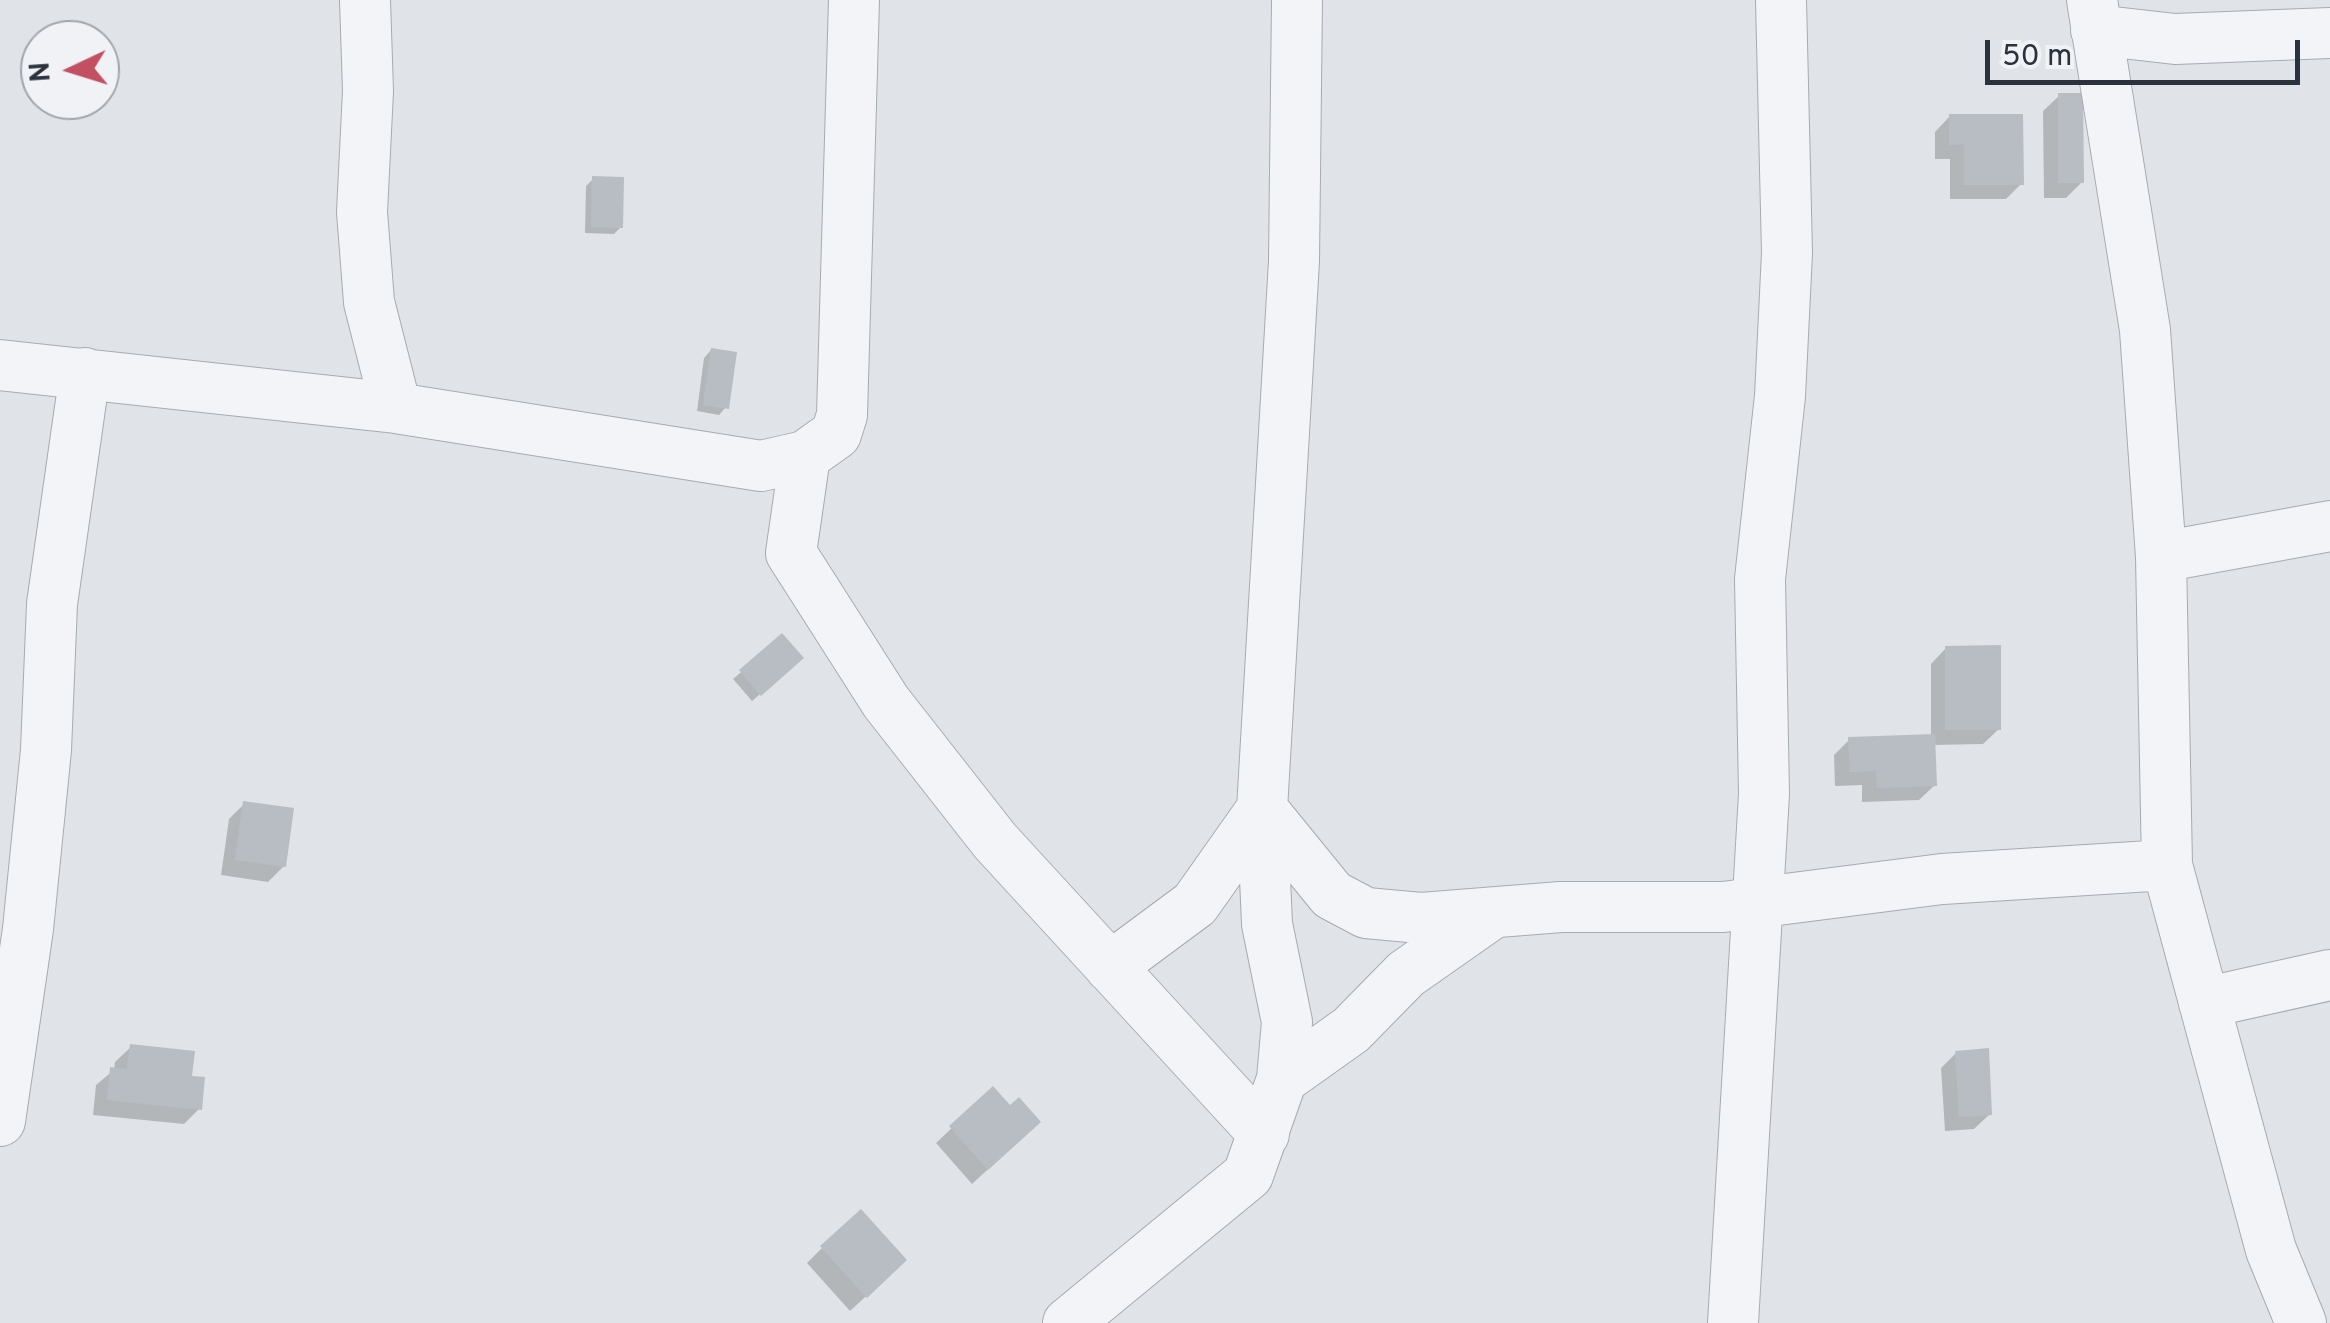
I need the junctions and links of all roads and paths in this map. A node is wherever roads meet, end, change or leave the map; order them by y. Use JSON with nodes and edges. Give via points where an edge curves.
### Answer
{"nodes":[{"id":1,"x":365,"y":0,"type":"edge"},
{"id":2,"x":854,"y":0,"type":"edge"},
{"id":3,"x":1298,"y":0,"type":"edge"},
{"id":4,"x":1782,"y":0,"type":"edge"},
{"id":5,"x":2094,"y":15,"type":"edge"},
{"id":6,"x":2330,"y":33,"type":"edge"},
{"id":7,"x":0,"y":365,"type":"edge"},
{"id":8,"x":85,"y":373,"type":"junction"},
{"id":9,"x":396,"y":408,"type":"junction"},
{"id":10,"x":805,"y":456,"type":"junction"},
{"id":11,"x":2330,"y":526,"type":"edge"},
{"id":12,"x":2161,"y":557,"type":"junction"},
{"id":13,"x":1262,"y":809,"type":"junction"},
{"id":14,"x":2167,"y":865,"type":"junction"},
{"id":15,"x":1756,"y":902,"type":"junction"},
{"id":16,"x":1493,"y":913,"type":"junction"},
{"id":17,"x":1110,"y":967,"type":"junction"},
{"id":18,"x":2330,"y":975,"type":"edge"},
{"id":19,"x":2204,"y":1003,"type":"junction"},
{"id":20,"x":1282,"y":1079,"type":"junction"},
{"id":21,"x":0,"y":1122,"type":"edge"},
{"id":22,"x":1264,"y":1134,"type":"junction"},
{"id":23,"x":1068,"y":1323,"type":"edge"},
{"id":24,"x":1733,"y":1323,"type":"edge"},
{"id":25,"x":2301,"y":1323,"type":"edge"}],
"edges":[{"from":1,"to":9,"type":"street","via":[[362,212],[368,302]]},
{"from":2,"to":10,"type":"street","via":[[842,415],[836,434]]},
{"from":3,"to":13,"type":"street","via":[[1294,261]]},
{"from":4,"to":15,"type":"street","via":[[1787,253],[1760,578],[1764,794]]},
{"from":5,"to":6,"type":"street","via":[[2175,39]]},
{"from":5,"to":12,"type":"street","via":[[2145,330]]},
{"from":7,"to":8,"type":"street"},
{"from":8,"to":9,"type":"street"},
{"from":8,"to":21,"type":"street","via":[[52,604],[32,890]]},
{"from":9,"to":10,"type":"street","via":[[761,466]]},
{"from":10,"to":17,"type":"street","via":[[791,553],[886,702],[995,841]]},
{"from":11,"to":12,"type":"street"},
{"from":12,"to":14,"type":"street"},
{"from":13,"to":16,"type":"street","via":[[1332,894],[1366,913]]},
{"from":13,"to":17,"type":"street","via":[[1195,904]]},
{"from":13,"to":20,"type":"street","via":[[1267,924],[1287,1022]]},
{"from":14,"to":15,"type":"street","via":[[1961,878]]},
{"from":14,"to":19,"type":"street"},
{"from":15,"to":16,"type":"street"},
{"from":15,"to":24,"type":"street"},
{"from":16,"to":20,"type":"street","via":[[1406,974],[1352,1030]]},
{"from":17,"to":22,"type":"street"},
{"from":18,"to":19,"type":"street"},
{"from":19,"to":25,"type":"street","via":[[2271,1250]]},
{"from":20,"to":22,"type":"street"},
{"from":22,"to":23,"type":"street","via":[[1248,1175]]}]}
